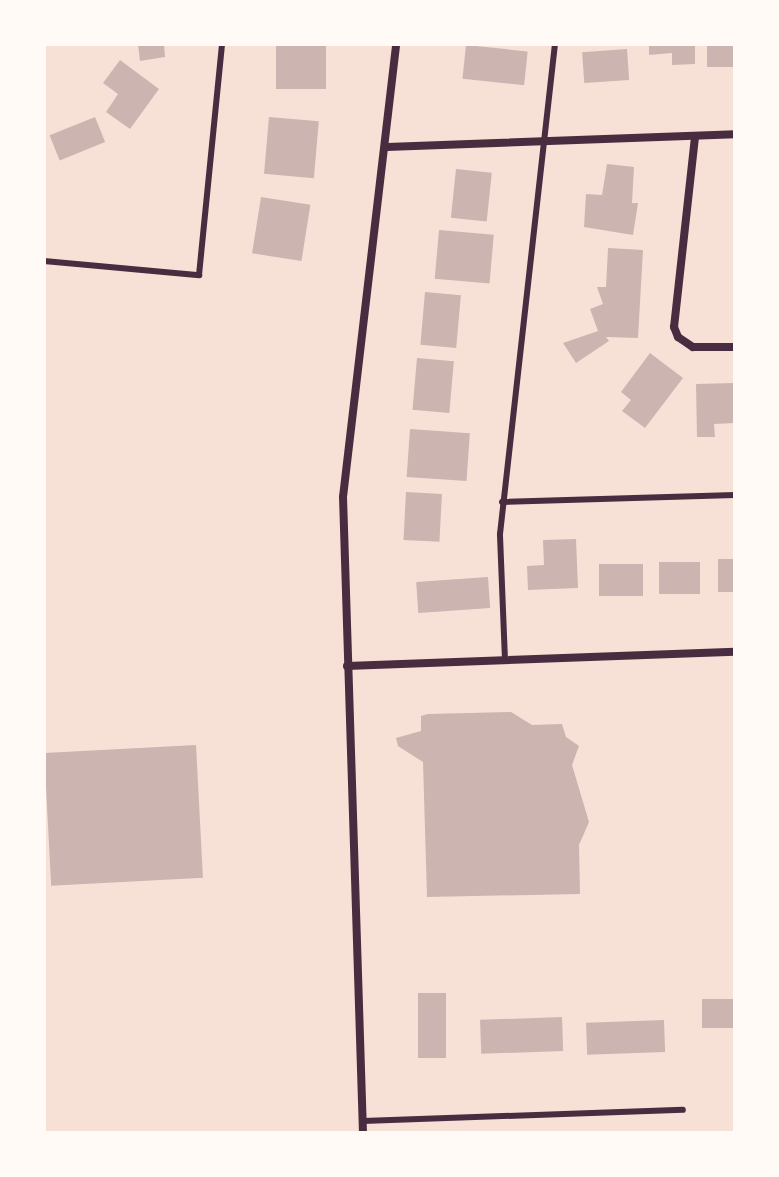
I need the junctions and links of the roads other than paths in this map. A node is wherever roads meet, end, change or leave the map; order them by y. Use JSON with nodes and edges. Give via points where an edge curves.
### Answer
{"nodes":[{"id":1,"x":222,"y":44,"type":"edge"},
{"id":2,"x":396,"y":44,"type":"edge"},
{"id":3,"x":555,"y":44,"type":"edge"},
{"id":4,"x":735,"y":134,"type":"edge"},
{"id":5,"x":695,"y":137,"type":"junction"},
{"id":6,"x":546,"y":141,"type":"junction"},
{"id":7,"x":387,"y":147,"type":"junction"},
{"id":8,"x":44,"y":261,"type":"edge"},
{"id":9,"x":735,"y":347,"type":"edge"},
{"id":10,"x":735,"y":495,"type":"edge"},
{"id":11,"x":502,"y":502,"type":"junction"},
{"id":12,"x":735,"y":652,"type":"edge"},
{"id":13,"x":505,"y":660,"type":"junction"},
{"id":14,"x":347,"y":666,"type":"junction"},
{"id":15,"x":683,"y":1110,"type":"dead end"},
{"id":16,"x":363,"y":1121,"type":"junction"},
{"id":17,"x":363,"y":1133,"type":"edge"}],
"edges":[{"from":1,"to":8,"type":"lane","via":[[199,275]]},
{"from":2,"to":7,"type":"street"},
{"from":3,"to":6,"type":"lane"},
{"from":4,"to":5,"type":"street"},
{"from":5,"to":6,"type":"street"},
{"from":5,"to":9,"type":"street","via":[[674,327],[693,347]]},
{"from":6,"to":7,"type":"street"},
{"from":6,"to":11,"type":"lane"},
{"from":7,"to":14,"type":"street","via":[[343,497]]},
{"from":10,"to":11,"type":"lane"},
{"from":11,"to":13,"type":"lane"},
{"from":12,"to":13,"type":"street"},
{"from":13,"to":14,"type":"street"},
{"from":14,"to":16,"type":"street"},
{"from":15,"to":16,"type":"lane"},
{"from":16,"to":17,"type":"street"}]}
